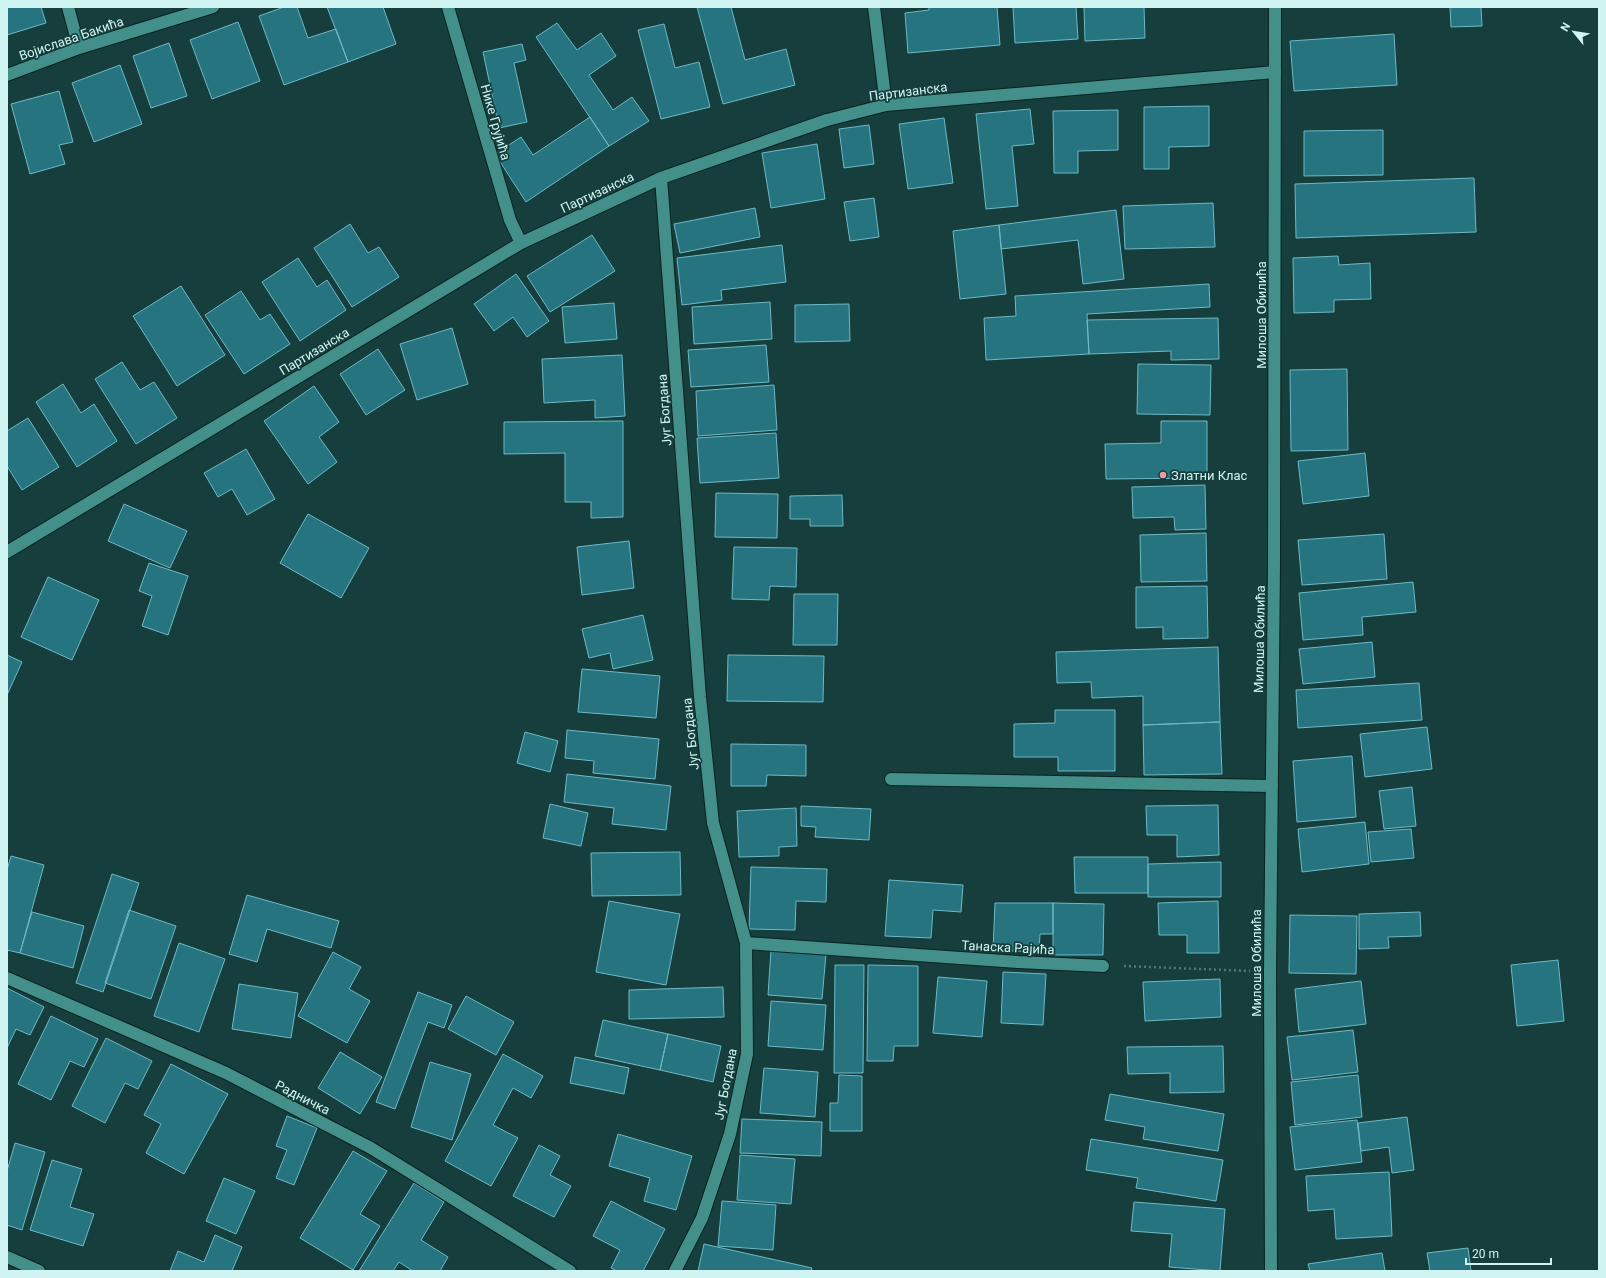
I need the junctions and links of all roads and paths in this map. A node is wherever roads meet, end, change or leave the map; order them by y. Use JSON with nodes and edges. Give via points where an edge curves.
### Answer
{"nodes":[{"id":1,"x":68,"y":7,"type":"edge"},
{"id":2,"x":213,"y":7,"type":"edge"},
{"id":3,"x":448,"y":7,"type":"edge"},
{"id":4,"x":874,"y":7,"type":"edge"},
{"id":5,"x":1274,"y":7,"type":"edge"},
{"id":6,"x":80,"y":48,"type":"junction"},
{"id":7,"x":1276,"y":72,"type":"junction"},
{"id":8,"x":7,"y":74,"type":"edge"},
{"id":9,"x":886,"y":106,"type":"junction"},
{"id":10,"x":661,"y":178,"type":"junction"},
{"id":11,"x":521,"y":243,"type":"junction"},
{"id":12,"x":7,"y":552,"type":"edge"},
{"id":13,"x":891,"y":779,"type":"dead end"},
{"id":14,"x":1272,"y":786,"type":"junction"},
{"id":15,"x":746,"y":943,"type":"junction"},
{"id":16,"x":1103,"y":966,"type":"joint"},
{"id":17,"x":1270,"y":972,"type":"junction"},
{"id":18,"x":7,"y":978,"type":"edge"},
{"id":19,"x":7,"y":1257,"type":"edge"},
{"id":20,"x":39,"y":1271,"type":"edge"},
{"id":21,"x":570,"y":1271,"type":"edge"},
{"id":22,"x":675,"y":1271,"type":"edge"},
{"id":23,"x":1271,"y":1271,"type":"edge"}],
"edges":[{"from":1,"to":6,"type":"street"},
{"from":2,"to":6,"type":"street","name":"Војислава Бакића"},
{"from":3,"to":11,"type":"street","name":"Нике Грујића","via":[[510,220]]},
{"from":4,"to":9,"type":"street"},
{"from":5,"to":7,"type":"street","name":"Милоша Обилића"},
{"from":6,"to":8,"type":"street","name":"Војислава Бакића"},
{"from":7,"to":9,"type":"street","name":"Партизанска"},
{"from":7,"to":14,"type":"street","name":"Милоша Обилића"},
{"from":9,"to":10,"type":"street","name":"Партизанска","via":[[827,120]]},
{"from":10,"to":11,"type":"street","name":"Партизанска"},
{"from":10,"to":15,"type":"street","name":"Југ Богдана","via":[[700,697],[712,823]]},
{"from":11,"to":12,"type":"street","name":"Партизанска"},
{"from":13,"to":14,"type":"street"},
{"from":14,"to":17,"type":"street","name":"Милоша Обилића"},
{"from":15,"to":16,"type":"street","name":"Танаска Рајића"},
{"from":15,"to":22,"type":"street","name":"Југ Богдана","via":[[747,1054],[730,1134],[702,1218]]},
{"from":16,"to":17,"type":"path"},
{"from":17,"to":23,"type":"street","name":"Милоша Обилића"},
{"from":18,"to":21,"type":"street","name":"Радничка","via":[[226,1073],[364,1145]]},
{"from":19,"to":20,"type":"street"}]}
